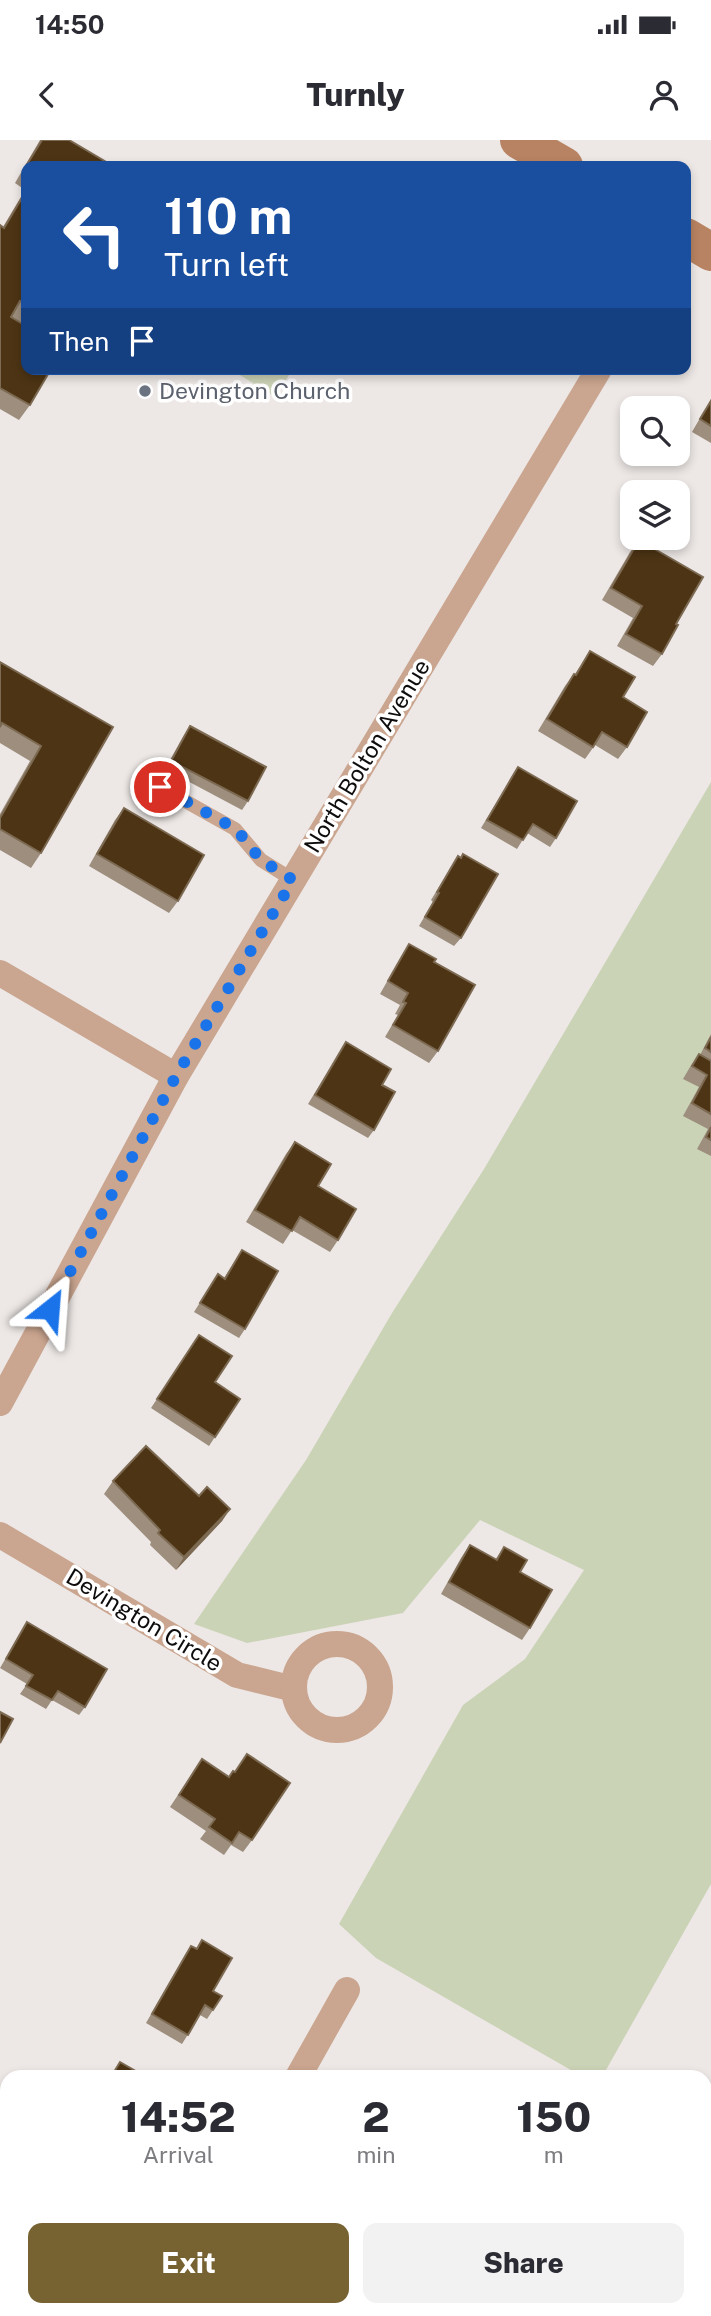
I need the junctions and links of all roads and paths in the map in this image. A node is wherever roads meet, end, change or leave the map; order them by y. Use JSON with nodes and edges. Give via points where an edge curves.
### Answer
{"nodes":[{"id":1,"x":519,"y":140,"type":"edge"},
{"id":2,"x":555,"y":161,"type":"edge"},
{"id":3,"x":691,"y":240,"type":"edge"},
{"id":4,"x":711,"y":252,"type":"edge"},
{"id":5,"x":595,"y":375,"type":"edge"},
{"id":6,"x":160,"y":787,"type":"dead end"},
{"id":7,"x":293,"y":880,"type":"junction"},
{"id":8,"x":0,"y":974,"type":"edge"},
{"id":9,"x":176,"y":1076,"type":"junction"},
{"id":10,"x":0,"y":1403,"type":"edge"},
{"id":11,"x":0,"y":1535,"type":"edge"},
{"id":12,"x":294,"y":1689,"type":"dead end"},
{"id":13,"x":347,"y":1990,"type":"dead end"},
{"id":14,"x":302,"y":2070,"type":"edge"}],
"edges":[{"from":1,"to":2,"type":"main road"},
{"from":3,"to":4,"type":"main road"},
{"from":5,"to":7,"type":"street","name":"North Bolton Avenue"},
{"from":6,"to":7,"type":"lane","via":[[236,829],[261,860]]},
{"from":7,"to":9,"type":"street","name":"North Bolton Avenue"},
{"from":8,"to":9,"type":"street"},
{"from":9,"to":10,"type":"street","name":"North Bolton Avenue"},
{"from":11,"to":12,"type":"street","name":"Devington Circle","via":[[237,1675]]},
{"from":13,"to":14,"type":"street"}]}
